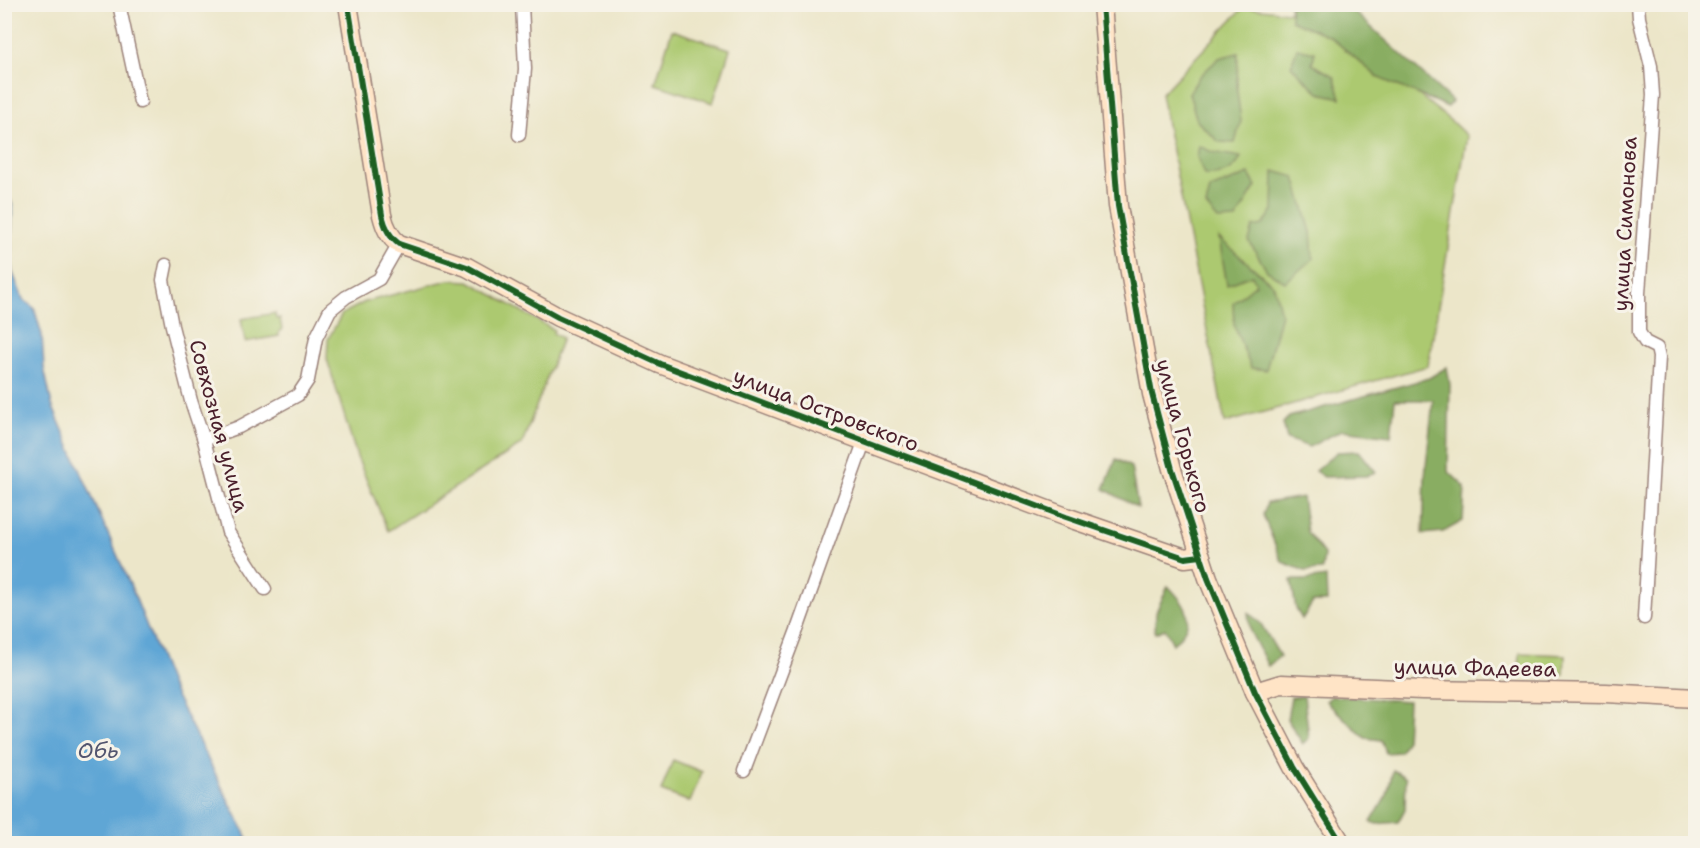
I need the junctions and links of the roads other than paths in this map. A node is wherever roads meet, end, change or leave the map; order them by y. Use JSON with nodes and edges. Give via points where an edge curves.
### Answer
{"nodes":[{"id":1,"x":119,"y":4,"type":"edge"},
{"id":2,"x":348,"y":4,"type":"edge"},
{"id":3,"x":522,"y":4,"type":"edge"},
{"id":4,"x":1102,"y":4,"type":"edge"},
{"id":5,"x":1638,"y":4,"type":"edge"},
{"id":6,"x":140,"y":102,"type":"dead end"},
{"id":7,"x":519,"y":135,"type":"dead end"},
{"id":8,"x":399,"y":244,"type":"junction"},
{"id":9,"x":166,"y":265,"type":"dead end"},
{"id":10,"x":204,"y":440,"type":"junction"},
{"id":11,"x":864,"y":442,"type":"junction"},
{"id":12,"x":1201,"y":556,"type":"junction"},
{"id":13,"x":265,"y":589,"type":"dead end"},
{"id":14,"x":1644,"y":618,"type":"dead end"},
{"id":15,"x":1255,"y":692,"type":"junction"},
{"id":16,"x":1695,"y":698,"type":"edge"},
{"id":17,"x":744,"y":771,"type":"dead end"},
{"id":18,"x":1342,"y":843,"type":"edge"}],
"edges":[{"from":1,"to":6,"type":"street"},
{"from":2,"to":8,"type":"street","via":[[382,215]]},
{"from":3,"to":7,"type":"street","via":[[525,69]]},
{"from":4,"to":12,"type":"street","name":"улица Горького","via":[[1118,206],[1129,274],[1159,422]]},
{"from":5,"to":14,"type":"street","name":"улица Симонова","via":[[1653,95],[1639,332],[1645,342],[1657,348],[1659,357]]},
{"from":8,"to":10,"type":"street","via":[[379,279],[330,310],[316,338],[308,380],[298,395],[239,427]]},
{"from":8,"to":11,"type":"street","name":"улица Островского","via":[[485,275],[558,317],[650,359]]},
{"from":9,"to":10,"type":"street","name":"Совхозная улица","via":[[163,280],[172,326]]},
{"from":10,"to":13,"type":"street","name":"Совхозная улица","via":[[228,532]]},
{"from":11,"to":12,"type":"street","name":"улица Островского","via":[[1157,549],[1185,558]]},
{"from":11,"to":17,"type":"street"},
{"from":12,"to":15,"type":"street","name":"улица Горького"},
{"from":15,"to":16,"type":"street","name":"улица Фадеева","via":[[1281,684]]},
{"from":15,"to":18,"type":"street","name":"улица Горького","via":[[1294,767]]}]}
